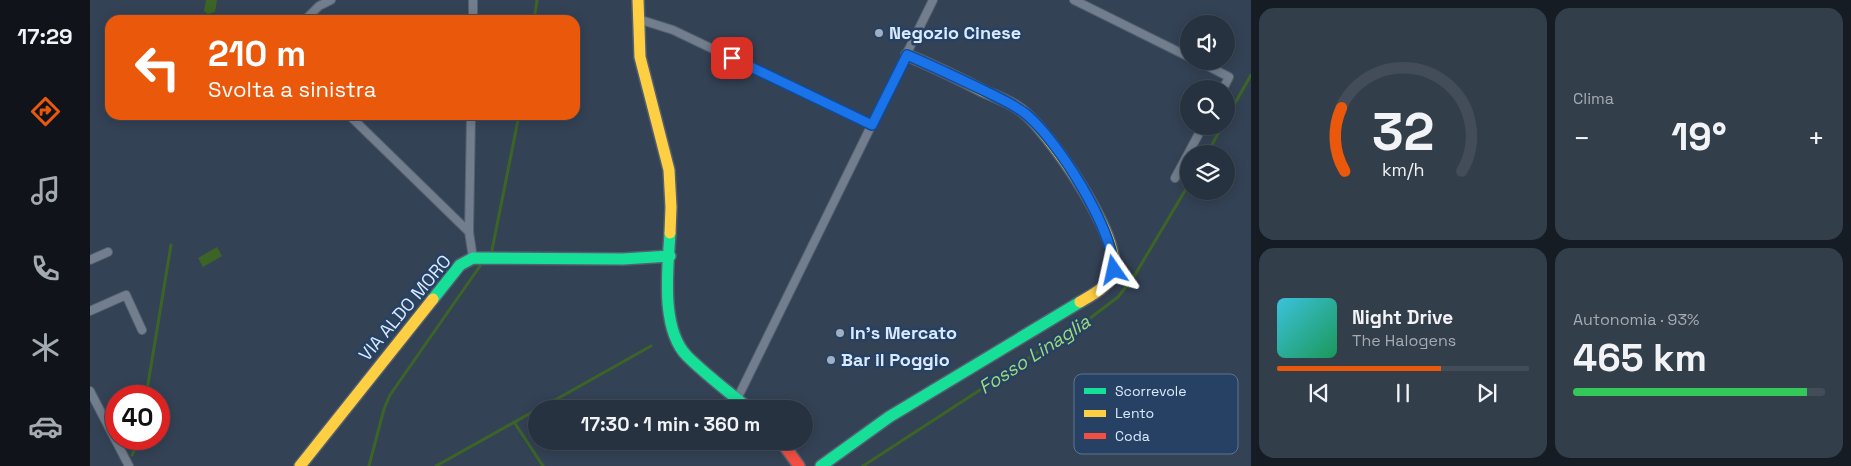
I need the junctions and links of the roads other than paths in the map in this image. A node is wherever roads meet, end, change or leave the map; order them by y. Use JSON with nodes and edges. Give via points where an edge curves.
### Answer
{"nodes":[{"id":1,"x":331,"y":0,"type":"edge"},
{"id":2,"x":473,"y":0,"type":"edge"},
{"id":3,"x":638,"y":0,"type":"edge"},
{"id":4,"x":933,"y":0,"type":"edge"},
{"id":5,"x":1074,"y":0,"type":"edge"},
{"id":6,"x":310,"y":15,"type":"edge"},
{"id":7,"x":473,"y":15,"type":"edge"},
{"id":8,"x":638,"y":19,"type":"junction"},
{"id":9,"x":1180,"y":53,"type":"edge"},
{"id":10,"x":907,"y":55,"type":"junction"},
{"id":11,"x":1215,"y":70,"type":"edge"},
{"id":12,"x":1228,"y":80,"type":"edge"},
{"id":13,"x":354,"y":120,"type":"edge"},
{"id":14,"x":471,"y":120,"type":"edge"},
{"id":15,"x":872,"y":125,"type":"junction"},
{"id":16,"x":1198,"y":135,"type":"edge"},
{"id":17,"x":1175,"y":178,"type":"dead end"},
{"id":18,"x":469,"y":232,"type":"junction"},
{"id":19,"x":108,"y":252,"type":"dead end"},
{"id":20,"x":670,"y":256,"type":"junction"},
{"id":21,"x":473,"y":258,"type":"junction"},
{"id":22,"x":90,"y":260,"type":"edge"},
{"id":23,"x":90,"y":311,"type":"edge"},
{"id":24,"x":142,"y":330,"type":"dead end"},
{"id":25,"x":90,"y":391,"type":"edge"},
{"id":26,"x":737,"y":399,"type":"joint"},
{"id":27,"x":787,"y":450,"type":"edge"},
{"id":28,"x":825,"y":463,"type":"edge"},
{"id":29,"x":129,"y":466,"type":"edge"},
{"id":30,"x":300,"y":466,"type":"edge"},
{"id":31,"x":799,"y":466,"type":"edge"}],
"edges":[{"from":1,"to":6,"type":"street"},
{"from":2,"to":7,"type":"street"},
{"from":3,"to":8,"type":"street"},
{"from":4,"to":10,"type":"street"},
{"from":5,"to":9,"type":"street"},
{"from":8,"to":15,"type":"street","via":[[673,30]]},
{"from":8,"to":20,"type":"street","via":[[640,58],[669,172],[672,207]]},
{"from":10,"to":15,"type":"street"},
{"from":10,"to":28,"type":"street","via":[[1026,114],[1081,184],[1114,256],[1114,270],[1101,289],[889,417]]},
{"from":11,"to":12,"type":"street","via":[[1229,77]]},
{"from":13,"to":18,"type":"street"},
{"from":14,"to":18,"type":"street"},
{"from":15,"to":26,"type":"street"},
{"from":16,"to":17,"type":"street"},
{"from":18,"to":21,"type":"street"},
{"from":19,"to":22,"type":"street"},
{"from":20,"to":21,"type":"street","name":"VIA ALDO MORO","via":[[623,259]]},
{"from":20,"to":26,"type":"street","via":[[668,313],[674,335],[686,355]]},
{"from":21,"to":30,"type":"street","name":"VIA ALDO MORO","via":[[460,265]]},
{"from":23,"to":24,"type":"street","via":[[126,295]]},
{"from":25,"to":29,"type":"street"},
{"from":27,"to":31,"type":"street"}]}
